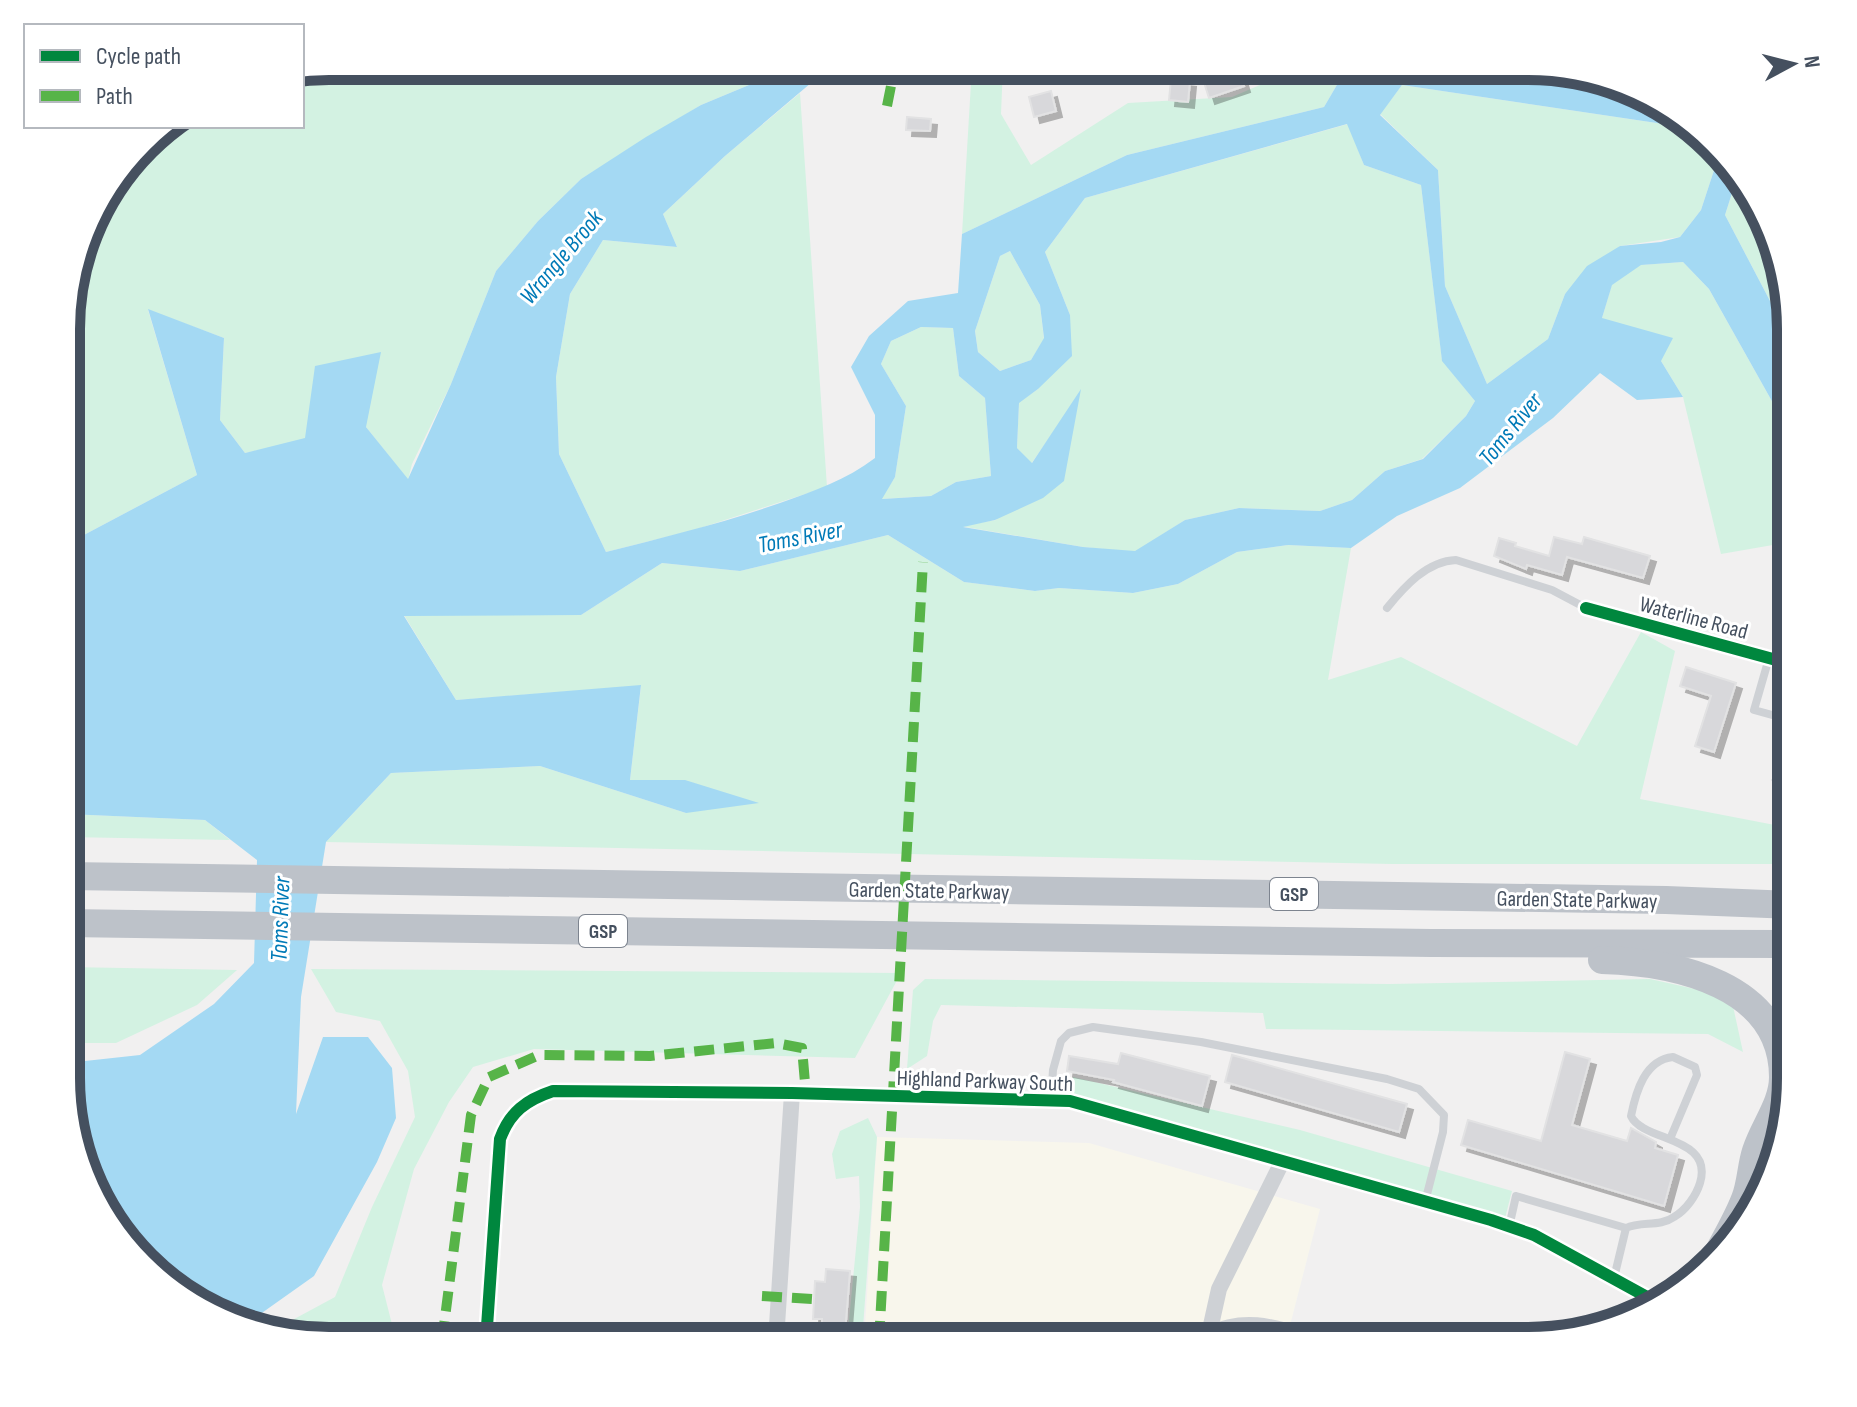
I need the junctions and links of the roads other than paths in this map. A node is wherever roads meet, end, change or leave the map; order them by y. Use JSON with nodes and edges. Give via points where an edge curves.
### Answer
{"nodes":[{"id":1,"x":1387,"y":608,"type":"dead end"},
{"id":2,"x":1586,"y":608,"type":"joint"},
{"id":3,"x":1769,"y":658,"type":"junction"},
{"id":4,"x":1777,"y":660,"type":"edge"},
{"id":5,"x":1776,"y":716,"type":"edge"},
{"id":6,"x":81,"y":876,"type":"edge"},
{"id":7,"x":1776,"y":886,"type":"edge"},
{"id":8,"x":1666,"y":900,"type":"junction"},
{"id":9,"x":1776,"y":904,"type":"edge"},
{"id":10,"x":81,"y":923,"type":"edge"},
{"id":11,"x":1431,"y":943,"type":"junction"},
{"id":12,"x":1776,"y":944,"type":"edge"},
{"id":13,"x":1776,"y":1044,"type":"edge"},
{"id":14,"x":792,"y":1093,"type":"junction"},
{"id":15,"x":1051,"y":1101,"type":"junction"},
{"id":16,"x":1774,"y":1111,"type":"edge"},
{"id":17,"x":1670,"y":1139,"type":"junction"},
{"id":18,"x":1282,"y":1162,"type":"junction"},
{"id":19,"x":1747,"y":1196,"type":"edge"},
{"id":20,"x":1425,"y":1202,"type":"junction"},
{"id":21,"x":1509,"y":1227,"type":"junction"},
{"id":22,"x":1626,"y":1228,"type":"junction"},
{"id":23,"x":1614,"y":1278,"type":"junction"},
{"id":24,"x":1646,"y":1296,"type":"edge"},
{"id":25,"x":487,"y":1326,"type":"edge"},
{"id":26,"x":777,"y":1326,"type":"edge"},
{"id":27,"x":1207,"y":1327,"type":"edge"},
{"id":28,"x":1225,"y":1327,"type":"edge"},
{"id":29,"x":1272,"y":1327,"type":"edge"}],
"edges":[{"from":1,"to":2,"type":"lane","via":[[1427,569],[1456,560],[1552,590]]},
{"from":2,"to":3,"type":"street","name":"Waterline Road"},
{"from":3,"to":4,"type":"street","name":"Waterline Road"},
{"from":3,"to":5,"type":"lane","via":[[1754,710]]},
{"from":6,"to":8,"type":"highway","name":"Garden State Parkway","number":"GSP"},
{"from":7,"to":8,"type":"highway"},
{"from":8,"to":9,"type":"highway","name":"Garden State Parkway","number":"GSP"},
{"from":10,"to":11,"type":"highway","name":"Garden State Parkway","number":"GSP"},
{"from":11,"to":12,"type":"highway","name":"Garden State Parkway","number":"GSP"},
{"from":11,"to":13,"type":"highway","via":[[1469,956],[1622,960],[1667,967],[1719,983],[1752,1006]]},
{"from":14,"to":15,"type":"street","name":"Highland Parkway South"},
{"from":14,"to":25,"type":"street","name":"Highland Parkway South","via":[[553,1091],[524,1103],[511,1115],[500,1139]]},
{"from":14,"to":26,"type":"street"},
{"from":15,"to":18,"type":"street","name":"Highland Parkway South","via":[[1104,1109]]},
{"from":15,"to":20,"type":"lane","via":[[1061,1041],[1069,1033],[1093,1027],[1201,1042],[1387,1079],[1419,1089],[1444,1115]]},
{"from":16,"to":19,"type":"highway","via":[[1754,1155]]},
{"from":17,"to":17,"type":"lane","via":[[1631,1116],[1647,1071],[1653,1063],[1673,1057],[1695,1067],[1697,1075]]},
{"from":17,"to":22,"type":"lane","via":[[1696,1155],[1703,1172],[1699,1188],[1672,1219]]},
{"from":18,"to":20,"type":"street","name":"Highland Parkway South"},
{"from":18,"to":27,"type":"street","via":[[1219,1289]]},
{"from":20,"to":21,"type":"street","name":"Highland Parkway South"},
{"from":21,"to":22,"type":"lane","via":[[1516,1196]]},
{"from":21,"to":23,"type":"street","name":"Highland Parkway South"},
{"from":22,"to":23,"type":"lane"},
{"from":23,"to":24,"type":"street","name":"Highland Parkway South"},
{"from":28,"to":29,"type":"street"}]}
